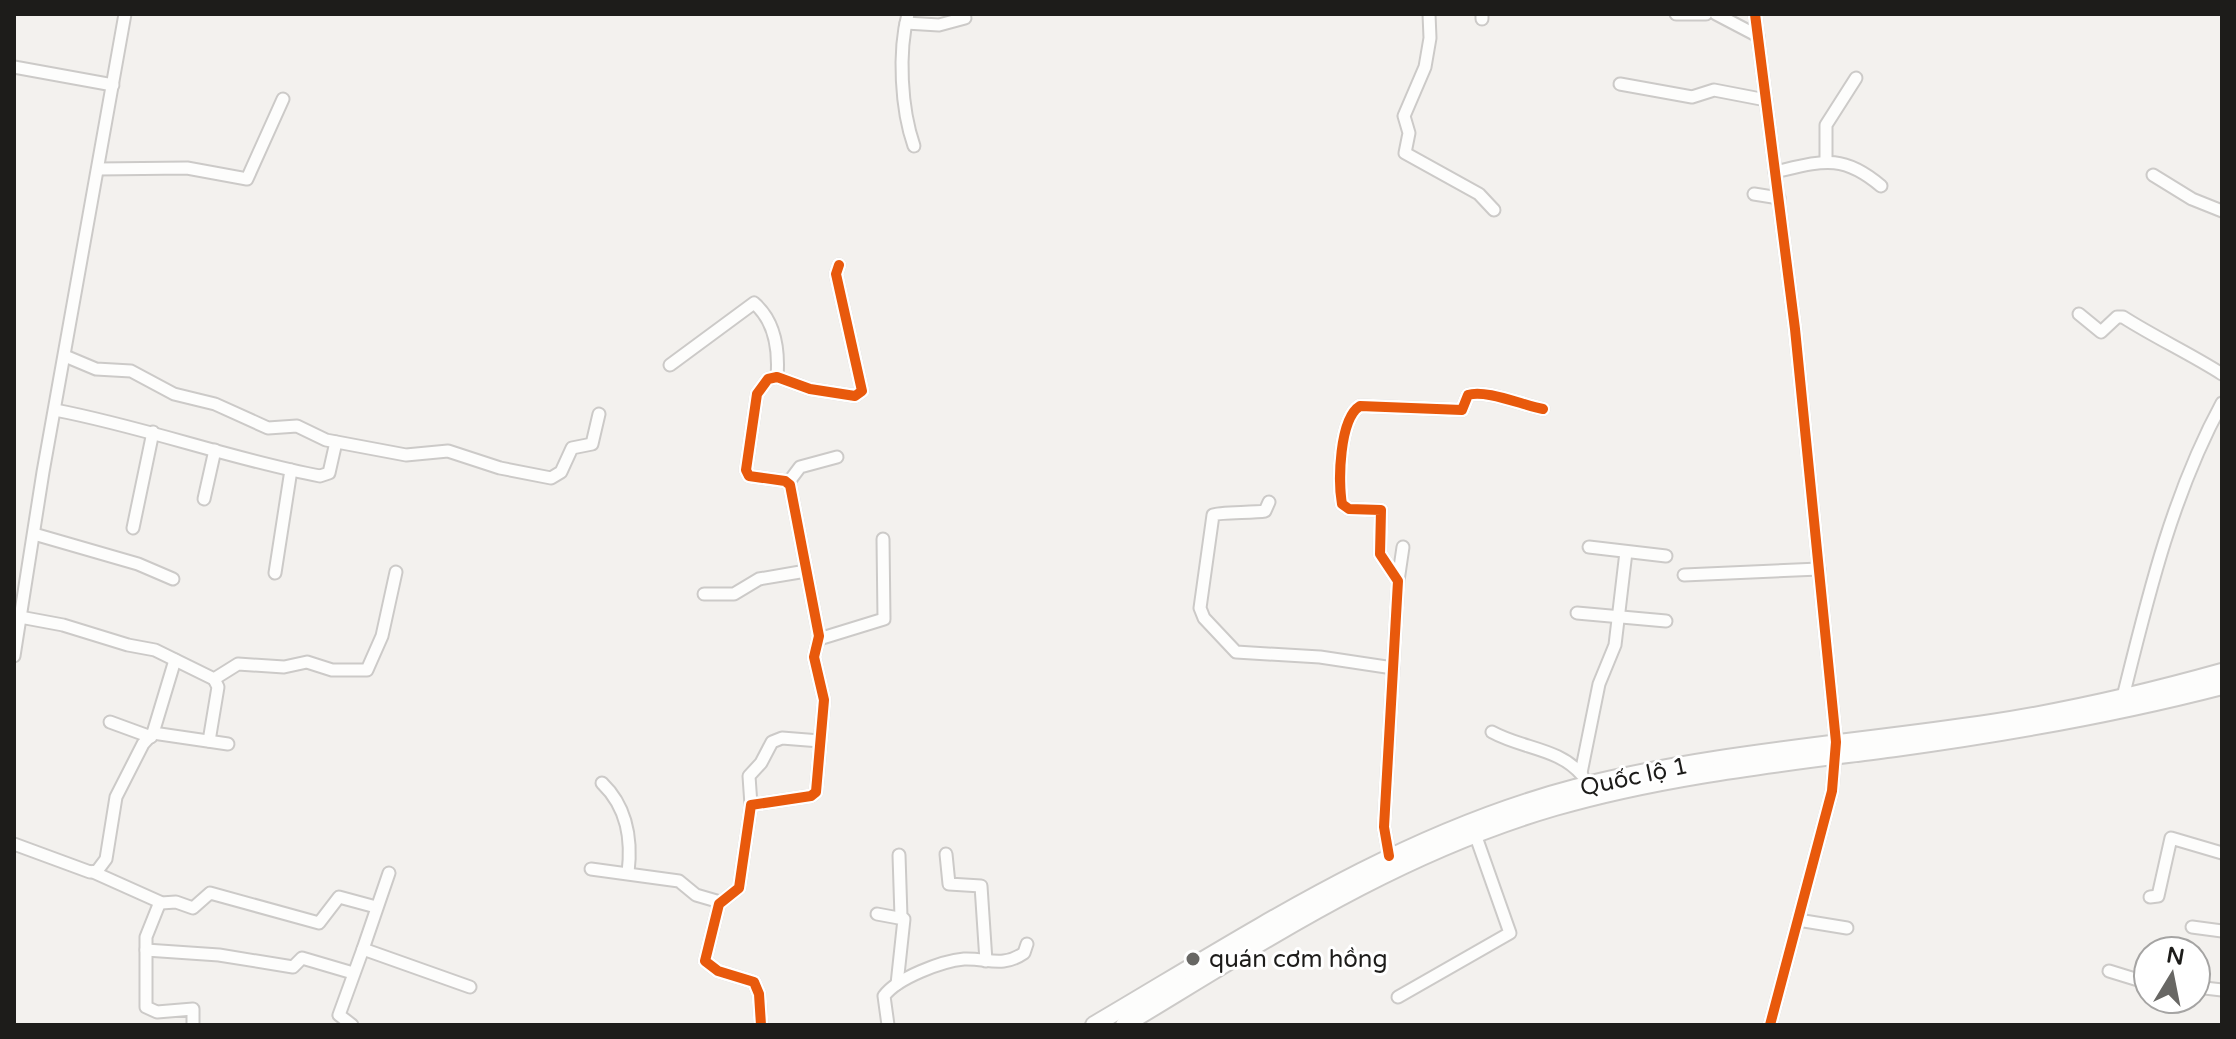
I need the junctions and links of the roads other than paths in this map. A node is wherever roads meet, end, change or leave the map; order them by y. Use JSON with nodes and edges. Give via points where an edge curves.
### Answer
{"nodes":[{"id":1,"x":125,"y":14,"type":"edge"},
{"id":2,"x":1429,"y":14,"type":"edge"},
{"id":3,"x":1676,"y":14,"type":"edge"},
{"id":4,"x":1706,"y":14,"type":"edge"},
{"id":5,"x":1716,"y":14,"type":"edge"},
{"id":6,"x":1755,"y":14,"type":"edge"},
{"id":7,"x":965,"y":18,"type":"dead end"},
{"id":8,"x":912,"y":21,"type":"edge"},
{"id":9,"x":1758,"y":36,"type":"junction"},
{"id":10,"x":14,"y":67,"type":"edge"},
{"id":11,"x":1856,"y":78,"type":"dead end"},
{"id":12,"x":1620,"y":84,"type":"dead end"},
{"id":13,"x":113,"y":85,"type":"junction"},
{"id":14,"x":283,"y":99,"type":"dead end"},
{"id":15,"x":1766,"y":100,"type":"junction"},
{"id":16,"x":914,"y":146,"type":"dead end"},
{"id":17,"x":1826,"y":160,"type":"junction"},
{"id":18,"x":98,"y":169,"type":"junction"},
{"id":19,"x":1775,"y":172,"type":"junction"},
{"id":20,"x":2153,"y":175,"type":"dead end"},
{"id":21,"x":1881,"y":186,"type":"dead end"},
{"id":22,"x":1754,"y":194,"type":"dead end"},
{"id":23,"x":1779,"y":198,"type":"junction"},
{"id":24,"x":1494,"y":210,"type":"dead end"},
{"id":25,"x":2222,"y":211,"type":"edge"},
{"id":26,"x":839,"y":265,"type":"dead end"},
{"id":27,"x":2079,"y":314,"type":"dead end"},
{"id":28,"x":65,"y":356,"type":"junction"},
{"id":29,"x":670,"y":365,"type":"dead end"},
{"id":30,"x":2222,"y":374,"type":"edge"},
{"id":31,"x":777,"y":377,"type":"junction"},
{"id":32,"x":2222,"y":403,"type":"edge"},
{"id":33,"x":1543,"y":409,"type":"dead end"},
{"id":34,"x":55,"y":410,"type":"junction"},
{"id":35,"x":599,"y":414,"type":"dead end"},
{"id":36,"x":153,"y":432,"type":"junction"},
{"id":37,"x":336,"y":442,"type":"junction"},
{"id":38,"x":215,"y":450,"type":"junction"},
{"id":39,"x":837,"y":457,"type":"dead end"},
{"id":40,"x":291,"y":470,"type":"junction"},
{"id":41,"x":788,"y":483,"type":"junction"},
{"id":42,"x":204,"y":499,"type":"dead end"},
{"id":43,"x":1269,"y":502,"type":"dead end"},
{"id":44,"x":133,"y":528,"type":"dead end"},
{"id":45,"x":34,"y":534,"type":"junction"},
{"id":46,"x":883,"y":539,"type":"dead end"},
{"id":47,"x":1403,"y":547,"type":"dead end"},
{"id":48,"x":1589,"y":547,"type":"dead end"},
{"id":49,"x":1626,"y":552,"type":"junction"},
{"id":50,"x":1666,"y":556,"type":"dead end"},
{"id":51,"x":1819,"y":569,"type":"junction"},
{"id":52,"x":806,"y":571,"type":"junction"},
{"id":53,"x":396,"y":572,"type":"dead end"},
{"id":54,"x":275,"y":573,"type":"dead end"},
{"id":55,"x":1684,"y":575,"type":"dead end"},
{"id":56,"x":173,"y":579,"type":"dead end"},
{"id":57,"x":1398,"y":581,"type":"junction"},
{"id":58,"x":704,"y":594,"type":"dead end"},
{"id":59,"x":18,"y":609,"type":"edge"},
{"id":60,"x":1577,"y":613,"type":"dead end"},
{"id":61,"x":1618,"y":617,"type":"junction"},
{"id":62,"x":1666,"y":621,"type":"dead end"},
{"id":63,"x":819,"y":639,"type":"junction"},
{"id":64,"x":14,"y":656,"type":"edge"},
{"id":65,"x":175,"y":660,"type":"junction"},
{"id":66,"x":1393,"y":668,"type":"junction"},
{"id":67,"x":2222,"y":672,"type":"edge"},
{"id":68,"x":214,"y":679,"type":"junction"},
{"id":69,"x":2222,"y":686,"type":"edge"},
{"id":70,"x":2123,"y":697,"type":"junction"},
{"id":71,"x":110,"y":722,"type":"dead end"},
{"id":72,"x":1492,"y":732,"type":"dead end"},
{"id":73,"x":152,"y":735,"type":"junction"},
{"id":74,"x":209,"y":741,"type":"junction"},
{"id":75,"x":820,"y":741,"type":"junction"},
{"id":76,"x":228,"y":744,"type":"dead end"},
{"id":77,"x":1835,"y":749,"type":"junction"},
{"id":78,"x":1585,"y":779,"type":"junction"},
{"id":79,"x":602,"y":783,"type":"dead end"},
{"id":80,"x":751,"y":805,"type":"junction"},
{"id":81,"x":1475,"y":834,"type":"junction"},
{"id":82,"x":14,"y":844,"type":"edge"},
{"id":83,"x":2222,"y":853,"type":"edge"},
{"id":84,"x":946,"y":854,"type":"dead end"},
{"id":85,"x":899,"y":855,"type":"dead end"},
{"id":86,"x":1389,"y":856,"type":"junction"},
{"id":87,"x":591,"y":869,"type":"dead end"},
{"id":88,"x":93,"y":872,"type":"junction"},
{"id":89,"x":389,"y":873,"type":"dead end"},
{"id":90,"x":628,"y":873,"type":"junction"},
{"id":91,"x":2150,"y":897,"type":"dead end"},
{"id":92,"x":720,"y":902,"type":"junction"},
{"id":93,"x":161,"y":903,"type":"junction"},
{"id":94,"x":376,"y":907,"type":"junction"},
{"id":95,"x":877,"y":914,"type":"dead end"},
{"id":96,"x":901,"y":917,"type":"junction"},
{"id":97,"x":1798,"y":920,"type":"junction"},
{"id":98,"x":2192,"y":927,"type":"dead end"},
{"id":99,"x":1847,"y":928,"type":"dead end"},
{"id":100,"x":2222,"y":931,"type":"edge"},
{"id":101,"x":1027,"y":944,"type":"dead end"},
{"id":102,"x":363,"y":949,"type":"junction"},
{"id":103,"x":146,"y":950,"type":"junction"},
{"id":104,"x":986,"y":961,"type":"junction"},
{"id":105,"x":2109,"y":971,"type":"dead end"},
{"id":106,"x":353,"y":973,"type":"junction"},
{"id":107,"x":2132,"y":978,"type":"edge"},
{"id":108,"x":897,"y":984,"type":"junction"},
{"id":109,"x":470,"y":987,"type":"dead end"},
{"id":110,"x":1398,"y":997,"type":"dead end"},
{"id":111,"x":193,"y":1025,"type":"edge"},
{"id":112,"x":352,"y":1025,"type":"edge"},
{"id":113,"x":761,"y":1025,"type":"edge"},
{"id":114,"x":888,"y":1025,"type":"edge"},
{"id":115,"x":1094,"y":1025,"type":"edge"},
{"id":116,"x":1124,"y":1025,"type":"edge"},
{"id":117,"x":1770,"y":1025,"type":"edge"}],
"edges":[{"from":1,"to":13,"type":"street"},
{"from":2,"to":24,"type":"street","via":[[1425,67],[1404,116],[1409,133],[1405,153],[1479,194]]},
{"from":3,"to":4,"type":"street"},
{"from":5,"to":9,"type":"street"},
{"from":6,"to":9,"type":"street"},
{"from":7,"to":8,"type":"street","via":[[939,25]]},
{"from":8,"to":16,"type":"street","via":[[907,115]]},
{"from":9,"to":15,"type":"street"},
{"from":10,"to":13,"type":"street"},
{"from":11,"to":17,"type":"street","via":[[1826,125]]},
{"from":12,"to":15,"type":"street","via":[[1692,97],[1714,90]]},
{"from":13,"to":18,"type":"street"},
{"from":14,"to":18,"type":"street","via":[[247,179],[187,168]]},
{"from":15,"to":19,"type":"street"},
{"from":17,"to":19,"type":"street"},
{"from":17,"to":21,"type":"street","via":[[1858,167]]},
{"from":18,"to":28,"type":"street"},
{"from":19,"to":23,"type":"street"},
{"from":20,"to":25,"type":"street"},
{"from":22,"to":23,"type":"street"},
{"from":23,"to":51,"type":"street"},
{"from":26,"to":31,"type":"street","via":[[836,274],[862,391],[855,396],[840,394]]},
{"from":27,"to":30,"type":"street","via":[[2101,332],[2123,317]]},
{"from":28,"to":34,"type":"street"},
{"from":28,"to":37,"type":"street","via":[[96,369],[131,371],[257,426],[297,426]]},
{"from":29,"to":31,"type":"street","via":[[754,303],[777,346]]},
{"from":31,"to":41,"type":"street","via":[[768,379],[757,394],[747,473]]},
{"from":32,"to":70,"type":"street","via":[[2180,491]]},
{"from":33,"to":57,"type":"street","via":[[1509,403],[1483,391],[1468,395],[1462,410],[1356,407],[1342,448],[1342,504],[1381,510],[1380,554]]},
{"from":34,"to":36,"type":"street"},
{"from":34,"to":45,"type":"street"},
{"from":35,"to":37,"type":"street","via":[[592,444],[572,448],[555,478],[448,451],[419,456]]},
{"from":36,"to":38,"type":"street"},
{"from":36,"to":44,"type":"street"},
{"from":37,"to":40,"type":"street","via":[[326,476]]},
{"from":38,"to":40,"type":"street"},
{"from":38,"to":42,"type":"street"},
{"from":39,"to":41,"type":"street","via":[[800,467]]},
{"from":40,"to":54,"type":"street"},
{"from":41,"to":52,"type":"street"},
{"from":43,"to":66,"type":"street","via":[[1265,511],[1213,515],[1200,608],[1204,618],[1236,652]]},
{"from":45,"to":56,"type":"street"},
{"from":45,"to":59,"type":"street"},
{"from":46,"to":63,"type":"street","via":[[884,619]]},
{"from":47,"to":57,"type":"street"},
{"from":48,"to":49,"type":"street"},
{"from":49,"to":50,"type":"street"},
{"from":49,"to":61,"type":"street"},
{"from":51,"to":55,"type":"street"},
{"from":51,"to":77,"type":"street"},
{"from":52,"to":58,"type":"street","via":[[759,579],[734,594]]},
{"from":52,"to":63,"type":"street"},
{"from":53,"to":68,"type":"street","via":[[370,669],[332,670],[307,662],[284,667],[238,664]]},
{"from":57,"to":66,"type":"street"},
{"from":59,"to":64,"type":"street"},
{"from":59,"to":65,"type":"street"},
{"from":60,"to":61,"type":"street"},
{"from":61,"to":62,"type":"street"},
{"from":61,"to":78,"type":"street","via":[[1614,653],[1599,684]]},
{"from":63,"to":75,"type":"street","via":[[814,657],[824,700]]},
{"from":65,"to":68,"type":"street"},
{"from":65,"to":73,"type":"street"},
{"from":66,"to":86,"type":"street","via":[[1384,827]]},
{"from":67,"to":70,"type":"highway","name":"Quốc lộ 1"},
{"from":68,"to":74,"type":"street","via":[[218,687]]},
{"from":69,"to":77,"type":"highway","name":"Quốc lộ 1","via":[[2071,721]]},
{"from":70,"to":77,"type":"highway","name":"Quốc lộ 1"},
{"from":71,"to":73,"type":"street"},
{"from":72,"to":78,"type":"street","via":[[1562,756]]},
{"from":73,"to":74,"type":"street"},
{"from":73,"to":88,"type":"street","via":[[116,797],[108,854]]},
{"from":74,"to":76,"type":"street"},
{"from":75,"to":80,"type":"street","via":[[814,795]]},
{"from":75,"to":80,"type":"street","via":[[772,742],[749,776]]},
{"from":77,"to":78,"type":"highway","name":"Quốc lộ 1"},
{"from":77,"to":81,"type":"highway","name":"Quốc lộ 1","via":[[1615,791]]},
{"from":77,"to":97,"type":"street","via":[[1832,791]]},
{"from":78,"to":86,"type":"highway","name":"Quốc lộ 1"},
{"from":79,"to":90,"type":"street","via":[[616,796],[631,842]]},
{"from":80,"to":92,"type":"street","via":[[740,885]]},
{"from":81,"to":110,"type":"street","via":[[1510,933]]},
{"from":81,"to":116,"type":"highway","name":"Quốc lộ 1","via":[[1354,888]]},
{"from":82,"to":88,"type":"street"},
{"from":83,"to":91,"type":"street","via":[[2171,838],[2158,896]]},
{"from":84,"to":104,"type":"street","via":[[949,884],[981,886]]},
{"from":85,"to":96,"type":"street"},
{"from":86,"to":115,"type":"highway","name":"Quốc lộ 1"},
{"from":87,"to":90,"type":"street"},
{"from":88,"to":93,"type":"street"},
{"from":89,"to":94,"type":"street"},
{"from":90,"to":92,"type":"street","via":[[679,881],[696,895]]},
{"from":92,"to":113,"type":"street","via":[[704,958],[718,971],[754,982]]},
{"from":93,"to":94,"type":"street","via":[[193,908],[210,893],[316,923],[324,920],[339,897]]},
{"from":93,"to":103,"type":"street","via":[[147,933]]},
{"from":94,"to":102,"type":"street"},
{"from":95,"to":96,"type":"street"},
{"from":96,"to":108,"type":"street","via":[[904,934]]},
{"from":97,"to":99,"type":"street"},
{"from":97,"to":117,"type":"street"},
{"from":98,"to":100,"type":"street"},
{"from":101,"to":104,"type":"street","via":[[1024,953],[1006,963]]},
{"from":102,"to":106,"type":"street"},
{"from":102,"to":109,"type":"street"},
{"from":103,"to":106,"type":"street","via":[[293,967],[305,958]]},
{"from":103,"to":111,"type":"street","via":[[146,1007],[157,1012],[193,1009]]},
{"from":104,"to":108,"type":"street","via":[[954,960]]},
{"from":105,"to":107,"type":"street"},
{"from":106,"to":112,"type":"street","via":[[339,1015]]},
{"from":108,"to":114,"type":"street","via":[[884,996]]}]}
